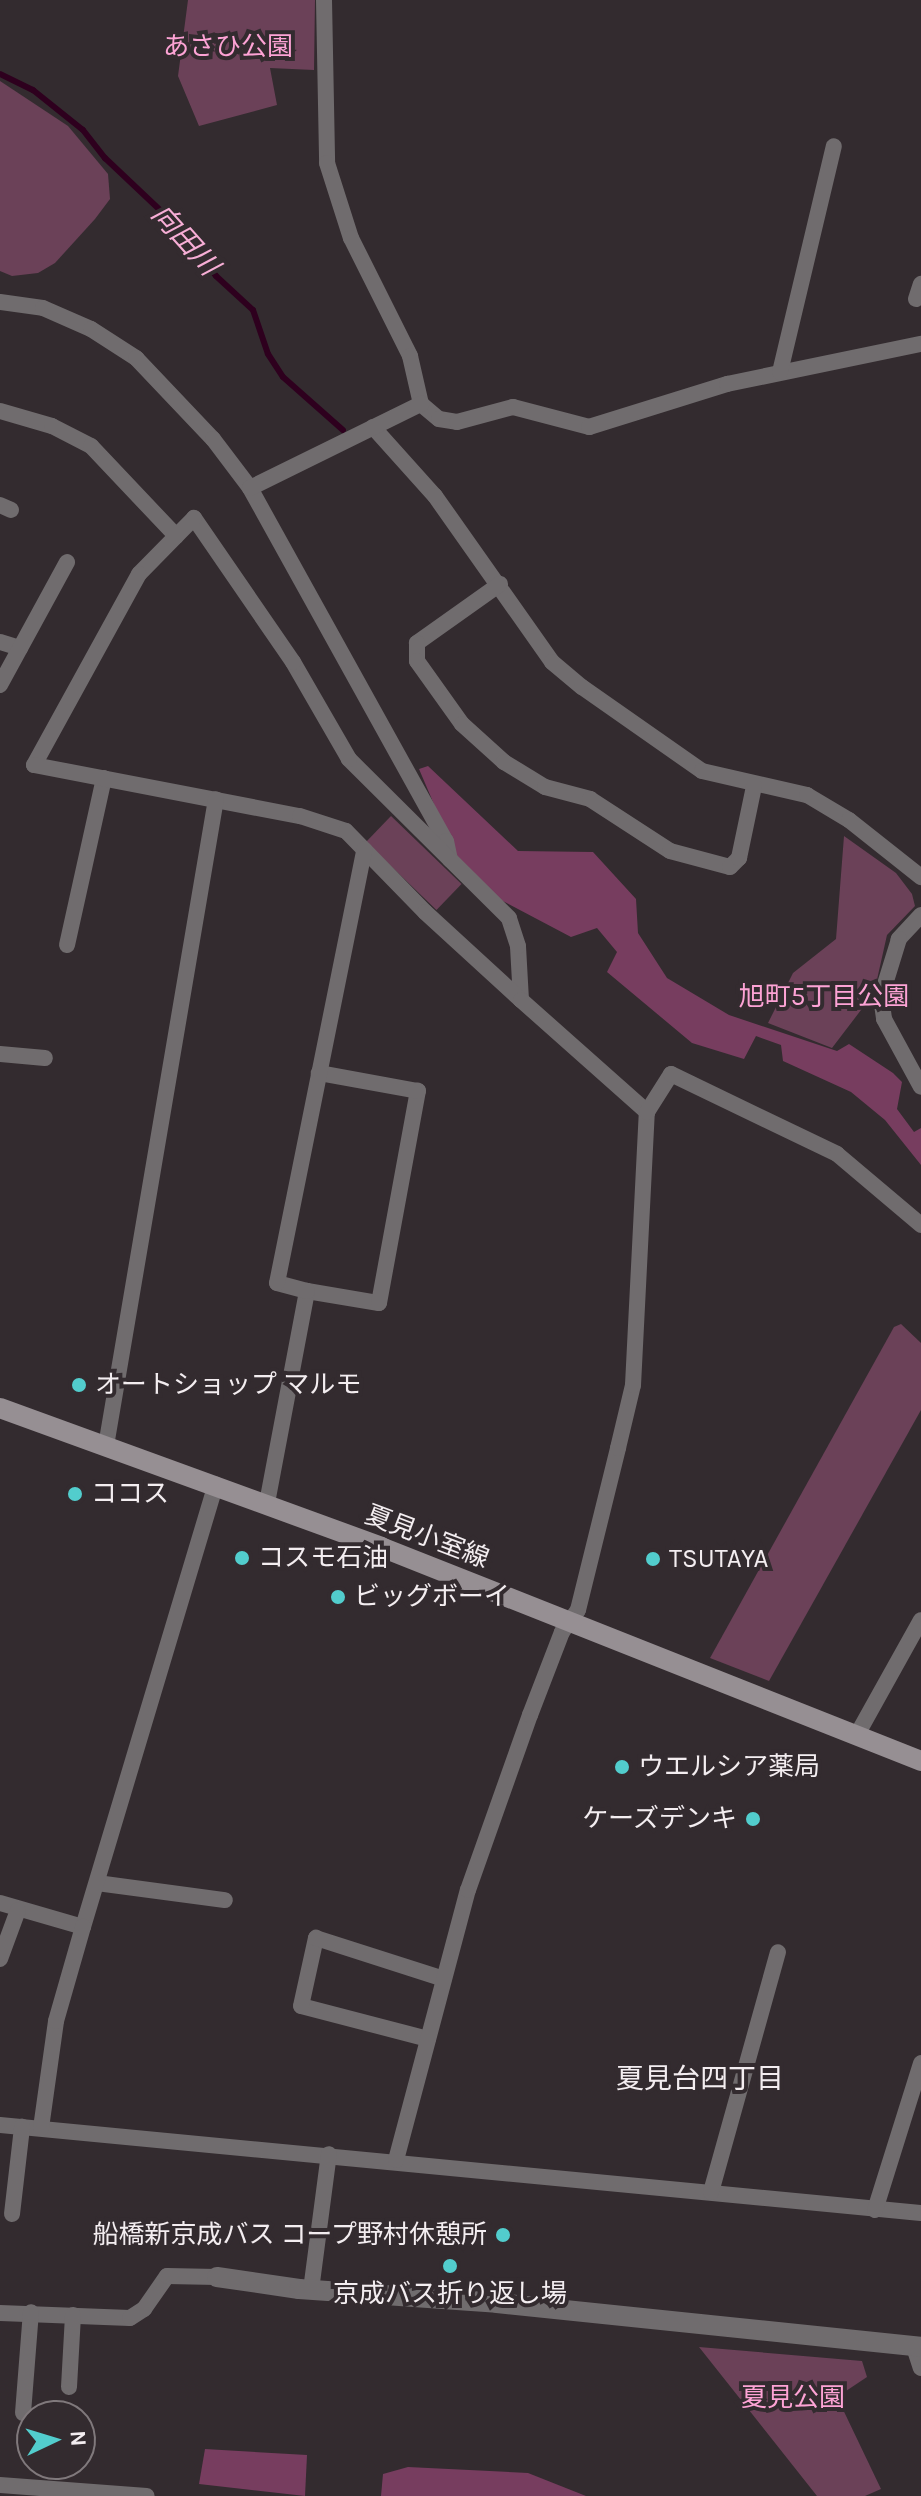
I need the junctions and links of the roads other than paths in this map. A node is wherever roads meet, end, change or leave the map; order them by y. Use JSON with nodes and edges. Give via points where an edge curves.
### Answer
{"nodes":[{"id":1,"x":324,"y":0,"type":"edge"},
{"id":2,"x":834,"y":146,"type":"dead end"},
{"id":3,"x":0,"y":302,"type":"edge"},
{"id":4,"x":921,"y":344,"type":"edge"},
{"id":5,"x":780,"y":372,"type":"junction"},
{"id":6,"x":421,"y":404,"type":"junction"},
{"id":7,"x":0,"y":411,"type":"edge"},
{"id":8,"x":373,"y":427,"type":"junction"},
{"id":9,"x":250,"y":488,"type":"junction"},
{"id":10,"x":176,"y":536,"type":"junction"},
{"id":11,"x":67,"y":562,"type":"dead end"},
{"id":12,"x":500,"y":584,"type":"junction"},
{"id":13,"x":0,"y":642,"type":"edge"},
{"id":14,"x":20,"y":648,"type":"junction"},
{"id":15,"x":0,"y":685,"type":"edge"},
{"id":16,"x":104,"y":778,"type":"junction"},
{"id":17,"x":754,"y":786,"type":"junction"},
{"id":18,"x":216,"y":799,"type":"junction"},
{"id":19,"x":364,"y":850,"type":"junction"},
{"id":20,"x":451,"y":861,"type":"junction"},
{"id":21,"x":921,"y":877,"type":"edge"},
{"id":22,"x":921,"y":915,"type":"edge"},
{"id":23,"x":67,"y":945,"type":"dead end"},
{"id":24,"x":521,"y":1000,"type":"junction"},
{"id":25,"x":0,"y":1054,"type":"edge"},
{"id":26,"x":45,"y":1058,"type":"dead end"},
{"id":27,"x":319,"y":1073,"type":"junction"},
{"id":28,"x":921,"y":1087,"type":"edge"},
{"id":29,"x":647,"y":1112,"type":"junction"},
{"id":30,"x":921,"y":1225,"type":"edge"},
{"id":31,"x":307,"y":1291,"type":"junction"},
{"id":32,"x":0,"y":1408,"type":"edge"},
{"id":33,"x":106,"y":1446,"type":"junction"},
{"id":34,"x":216,"y":1485,"type":"junction"},
{"id":35,"x":267,"y":1503,"type":"junction"},
{"id":36,"x":921,"y":1620,"type":"edge"},
{"id":37,"x":570,"y":1621,"type":"junction"},
{"id":38,"x":858,"y":1733,"type":"junction"},
{"id":39,"x":921,"y":1761,"type":"edge"},
{"id":40,"x":97,"y":1883,"type":"junction"},
{"id":41,"x":225,"y":1900,"type":"dead end"},
{"id":42,"x":0,"y":1903,"type":"edge"},
{"id":43,"x":18,"y":1910,"type":"junction"},
{"id":44,"x":83,"y":1927,"type":"junction"},
{"id":45,"x":778,"y":1952,"type":"dead end"},
{"id":46,"x":0,"y":1959,"type":"edge"},
{"id":47,"x":444,"y":1979,"type":"junction"},
{"id":48,"x":428,"y":2039,"type":"junction"},
{"id":49,"x":921,"y":2063,"type":"edge"},
{"id":50,"x":0,"y":2125,"type":"edge"},
{"id":51,"x":22,"y":2127,"type":"junction"},
{"id":52,"x":41,"y":2128,"type":"junction"},
{"id":53,"x":329,"y":2154,"type":"junction"},
{"id":54,"x":396,"y":2160,"type":"junction"},
{"id":55,"x":711,"y":2192,"type":"junction"},
{"id":56,"x":875,"y":2210,"type":"junction"},
{"id":57,"x":921,"y":2213,"type":"edge"},
{"id":58,"x":12,"y":2214,"type":"dead end"},
{"id":59,"x":217,"y":2277,"type":"joint"},
{"id":60,"x":311,"y":2290,"type":"junction"},
{"id":61,"x":31,"y":2312,"type":"junction"},
{"id":62,"x":0,"y":2313,"type":"edge"},
{"id":63,"x":73,"y":2315,"type":"junction"},
{"id":64,"x":918,"y":2347,"type":"edge"},
{"id":65,"x":921,"y":2368,"type":"edge"},
{"id":66,"x":69,"y":2387,"type":"dead end"},
{"id":67,"x":24,"y":2400,"type":"edge"},
{"id":68,"x":0,"y":2485,"type":"edge"},
{"id":69,"x":136,"y":2495,"type":"edge"}],
"edges":[{"from":1,"to":6,"type":"street","via":[[327,163],[351,238],[406,346]]},
{"from":2,"to":5,"type":"street"},
{"from":3,"to":9,"type":"street","via":[[43,308],[91,329],[136,358],[213,439]]},
{"from":4,"to":5,"type":"street"},
{"from":5,"to":6,"type":"street","via":[[589,427],[513,407],[457,422],[439,419]]},
{"from":6,"to":8,"type":"street"},
{"from":7,"to":10,"type":"street","via":[[52,426],[91,446]]},
{"from":8,"to":9,"type":"street"},
{"from":8,"to":12,"type":"street","via":[[435,496]]},
{"from":9,"to":20,"type":"street","via":[[446,841]]},
{"from":10,"to":16,"type":"street","via":[[139,574],[34,765]]},
{"from":10,"to":20,"type":"street","via":[[194,518],[293,662],[349,759]]},
{"from":11,"to":14,"type":"street"},
{"from":12,"to":17,"type":"street","via":[[552,662],[582,687],[702,771]]},
{"from":12,"to":17,"type":"street","via":[[417,643],[417,661],[462,724],[504,762],[545,787],[590,799],[670,851],[730,867],[739,858]]},
{"from":13,"to":14,"type":"street"},
{"from":14,"to":15,"type":"street"},
{"from":16,"to":18,"type":"street"},
{"from":16,"to":23,"type":"street"},
{"from":17,"to":21,"type":"street","via":[[807,795],[849,820]]},
{"from":18,"to":19,"type":"street","via":[[346,831]]},
{"from":18,"to":33,"type":"street"},
{"from":19,"to":24,"type":"street"},
{"from":19,"to":27,"type":"street"},
{"from":20,"to":24,"type":"street","via":[[509,918],[518,946]]},
{"from":22,"to":28,"type":"street","via":[[899,939],[881,997],[889,1030]]},
{"from":24,"to":29,"type":"street"},
{"from":25,"to":26,"type":"street"},
{"from":27,"to":31,"type":"street","via":[[277,1283]]},
{"from":27,"to":31,"type":"street","via":[[418,1091],[379,1303]]},
{"from":29,"to":30,"type":"street","via":[[671,1074],[837,1154]]},
{"from":29,"to":37,"type":"street","via":[[633,1385],[578,1610]]},
{"from":31,"to":35,"type":"street"},
{"from":32,"to":33,"type":"main road","name":"夏見小室線"},
{"from":33,"to":34,"type":"main road","name":"夏見小室線"},
{"from":34,"to":35,"type":"main road","name":"夏見小室線"},
{"from":34,"to":40,"type":"street"},
{"from":35,"to":37,"type":"main road","name":"夏見小室線"},
{"from":36,"to":38,"type":"street"},
{"from":37,"to":38,"type":"main road","name":"夏見小室線"},
{"from":37,"to":47,"type":"street","via":[[482,1848]]},
{"from":38,"to":39,"type":"main road","name":"夏見小室線"},
{"from":40,"to":41,"type":"street"},
{"from":40,"to":44,"type":"street"},
{"from":42,"to":43,"type":"street"},
{"from":43,"to":44,"type":"street"},
{"from":43,"to":46,"type":"street"},
{"from":44,"to":52,"type":"street","via":[[56,2021]]},
{"from":45,"to":55,"type":"street"},
{"from":47,"to":48,"type":"street"},
{"from":47,"to":48,"type":"street","via":[[316,1938],[301,2006]]},
{"from":48,"to":54,"type":"street"},
{"from":49,"to":56,"type":"street"},
{"from":50,"to":51,"type":"street"},
{"from":51,"to":52,"type":"street"},
{"from":51,"to":58,"type":"street"},
{"from":52,"to":53,"type":"street"},
{"from":53,"to":54,"type":"street"},
{"from":53,"to":60,"type":"street"},
{"from":54,"to":55,"type":"street"},
{"from":55,"to":56,"type":"street"},
{"from":56,"to":57,"type":"street"},
{"from":59,"to":60,"type":"street"},
{"from":59,"to":63,"type":"street","via":[[167,2276],[144,2309],[130,2318]]},
{"from":60,"to":64,"type":"street","via":[[497,2303]]},
{"from":61,"to":62,"type":"street"},
{"from":61,"to":63,"type":"street"},
{"from":61,"to":67,"type":"street"},
{"from":63,"to":66,"type":"street"},
{"from":64,"to":65,"type":"street"},
{"from":68,"to":69,"type":"street"}]}
